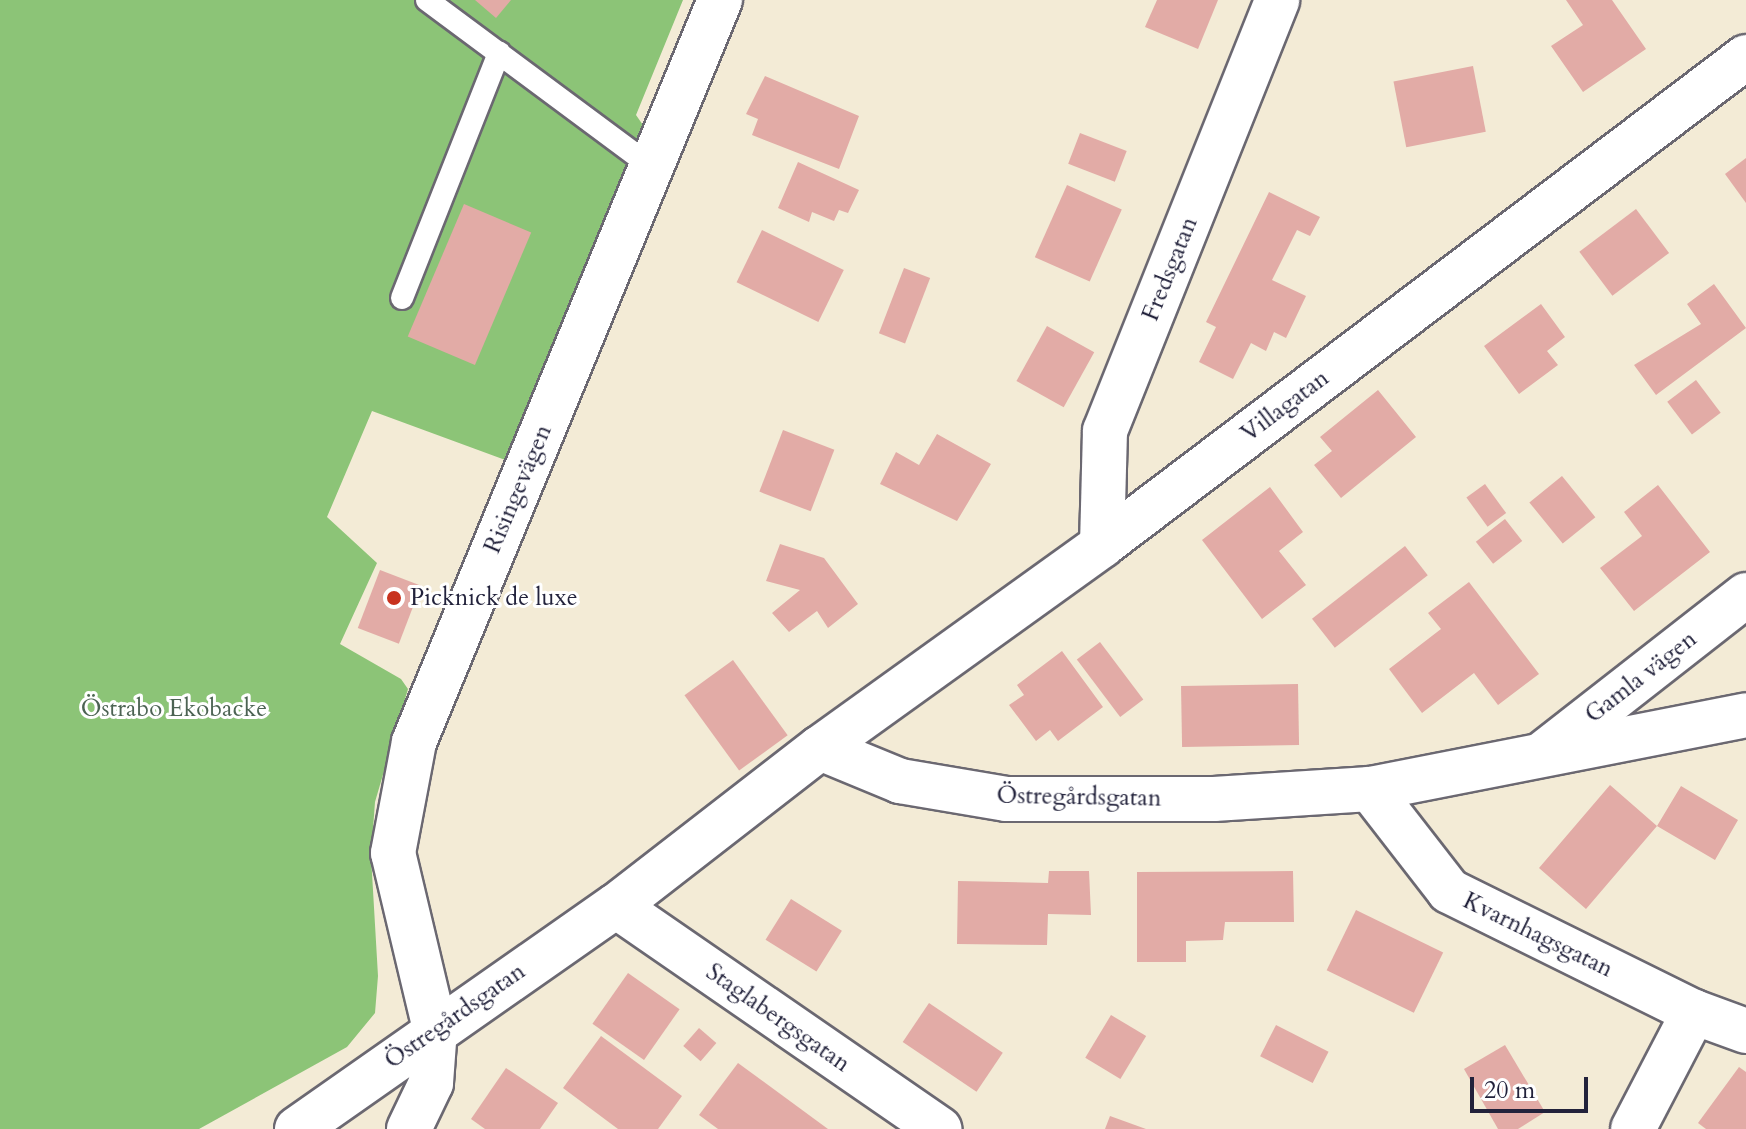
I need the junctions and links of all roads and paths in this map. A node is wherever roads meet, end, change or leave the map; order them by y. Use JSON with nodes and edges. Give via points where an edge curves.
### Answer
{"nodes":[{"id":1,"x":427,"y":0,"type":"edge"},
{"id":2,"x":720,"y":0,"type":"edge"},
{"id":3,"x":1277,"y":0,"type":"edge"},
{"id":4,"x":499,"y":53,"type":"junction"},
{"id":5,"x":1746,"y":57,"type":"edge"},
{"id":6,"x":652,"y":167,"type":"junction"},
{"id":7,"x":402,"y":298,"type":"dead end"},
{"id":8,"x":1102,"y":545,"type":"junction"},
{"id":9,"x":1746,"y":595,"type":"edge"},
{"id":10,"x":1746,"y":715,"type":"edge"},
{"id":11,"x":820,"y":748,"type":"junction"},
{"id":12,"x":1537,"y":758,"type":"junction"},
{"id":13,"x":1370,"y":789,"type":"junction"},
{"id":14,"x":616,"y":906,"type":"junction"},
{"id":15,"x":1694,"y":1012,"type":"junction"},
{"id":16,"x":435,"y":1029,"type":"junction"},
{"id":17,"x":1746,"y":1031,"type":"edge"},
{"id":18,"x":297,"y":1129,"type":"edge"},
{"id":19,"x":409,"y":1129,"type":"edge"},
{"id":20,"x":939,"y":1129,"type":"edge"},
{"id":21,"x":1633,"y":1129,"type":"edge"}],
"edges":[{"from":1,"to":4,"type":"lane"},
{"from":2,"to":6,"type":"street","name":"Risingevägen"},
{"from":3,"to":8,"type":"street","name":"Fredsgatan","via":[[1105,431]]},
{"from":4,"to":6,"type":"lane"},
{"from":4,"to":7,"type":"lane"},
{"from":5,"to":8,"type":"street","name":"Villagatan"},
{"from":6,"to":16,"type":"street","name":"Risingevägen","via":[[414,742],[393,853]]},
{"from":8,"to":11,"type":"street","name":"Villagatan"},
{"from":9,"to":12,"type":"street","name":"Gamla vägen"},
{"from":10,"to":12,"type":"street","name":"Östregårdsgatan"},
{"from":11,"to":13,"type":"street","name":"Östregårdsgatan","via":[[900,781],[1006,799],[1214,799]]},
{"from":11,"to":14,"type":"street","name":"Östregårdsgatan"},
{"from":12,"to":13,"type":"street","name":"Östregårdsgatan"},
{"from":13,"to":15,"type":"street","name":"Kvarnhagsgatan","via":[[1449,891]]},
{"from":14,"to":16,"type":"street","name":"Östregårdsgatan"},
{"from":14,"to":20,"type":"street","name":"Staglabergsgatan"},
{"from":15,"to":17,"type":"street","name":"Kvarnhagsgatan"},
{"from":15,"to":21,"type":"street"},
{"from":16,"to":18,"type":"street","name":"Östregårdsgatan"},
{"from":16,"to":19,"type":"street","name":"Risingevägen","via":[[431,1083]]}]}
